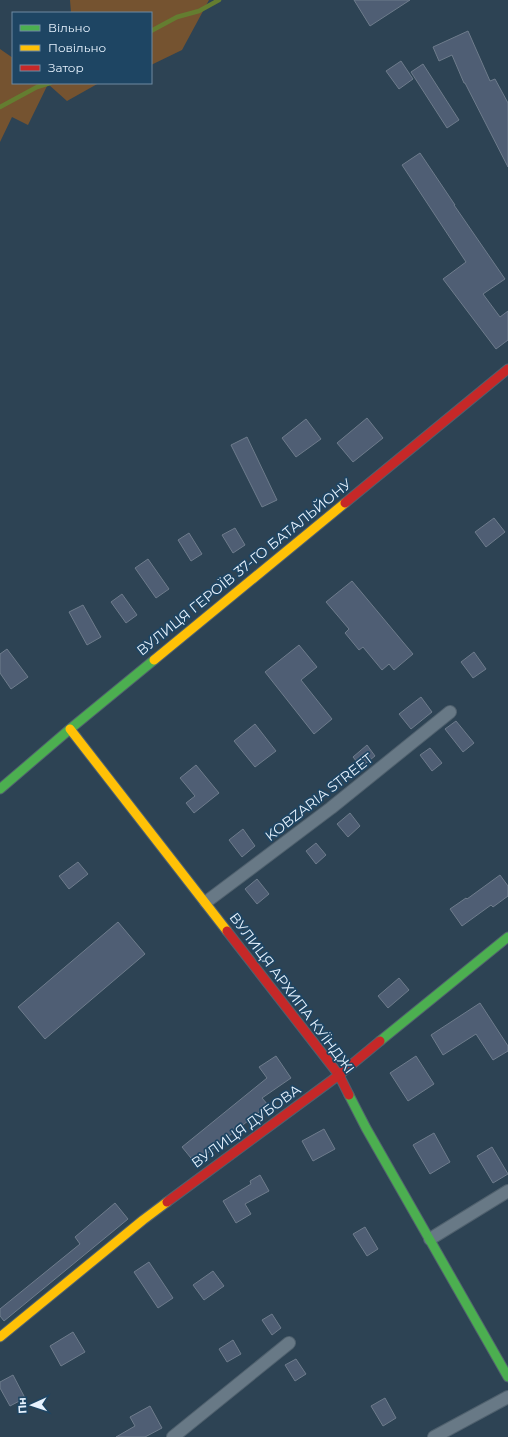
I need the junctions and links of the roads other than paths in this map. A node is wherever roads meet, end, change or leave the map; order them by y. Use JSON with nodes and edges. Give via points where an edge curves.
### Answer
{"nodes":[{"id":1,"x":508,"y":369,"type":"edge"},
{"id":2,"x":450,"y":712,"type":"dead end"},
{"id":3,"x":70,"y":728,"type":"junction"},
{"id":4,"x":0,"y":789,"type":"edge"},
{"id":5,"x":206,"y":902,"type":"junction"},
{"id":6,"x":508,"y":937,"type":"edge"},
{"id":7,"x":339,"y":1075,"type":"junction"},
{"id":8,"x":508,"y":1191,"type":"edge"},
{"id":9,"x":430,"y":1239,"type":"junction"},
{"id":10,"x":0,"y":1337,"type":"edge"},
{"id":11,"x":289,"y":1343,"type":"dead end"},
{"id":12,"x":508,"y":1377,"type":"edge"},
{"id":13,"x":508,"y":1397,"type":"edge"},
{"id":14,"x":173,"y":1437,"type":"edge"},
{"id":15,"x":434,"y":1437,"type":"edge"}],
"edges":[{"from":1,"to":3,"type":"street","name":"ВУЛИЦЯ ГЕРОЇВ 37-ГО БАТАЛЬЙОНУ"},
{"from":2,"to":5,"type":"street","name":"KOBZARIA STREET","via":[[331,808]]},
{"from":3,"to":4,"type":"street","name":"ВУЛИЦЯ ГЕРОЇВ 37-ГО БАТАЛЬЙОНУ"},
{"from":3,"to":5,"type":"street","name":"ВУЛИЦЯ АРХИПА КУЇНДЖІ"},
{"from":5,"to":7,"type":"street","name":"ВУЛИЦЯ АРХИПА КУЇНДЖІ"},
{"from":6,"to":7,"type":"street","name":"ВУЛИЦЯ ДУБОВА"},
{"from":7,"to":9,"type":"street","name":"ВУЛИЦЯ АРХИПА КУЇНДЖІ","via":[[366,1128]]},
{"from":7,"to":10,"type":"street","name":"ВУЛИЦЯ ДУБОВА","via":[[143,1220]]},
{"from":8,"to":9,"type":"street"},
{"from":9,"to":12,"type":"street","name":"ВУЛИЦЯ АРХИПА КУЇНДЖІ"},
{"from":11,"to":14,"type":"street"},
{"from":13,"to":15,"type":"street"}]}
